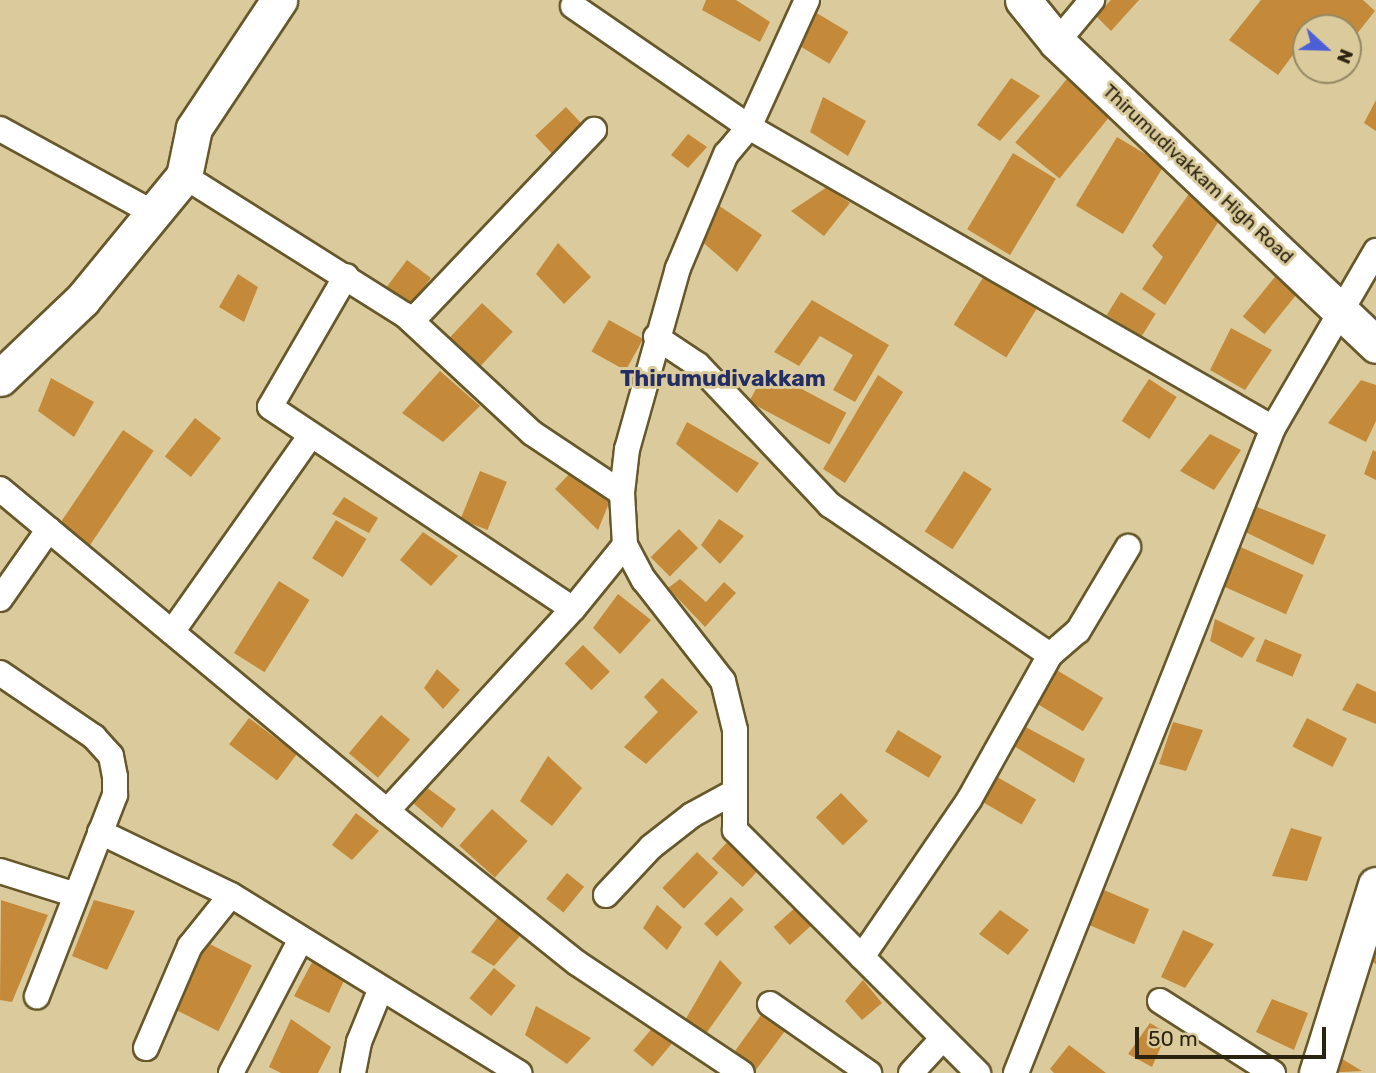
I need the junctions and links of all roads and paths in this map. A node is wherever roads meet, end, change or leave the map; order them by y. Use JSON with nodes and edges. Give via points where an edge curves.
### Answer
{"nodes":[{"id":1,"x":279,"y":0,"type":"edge"},
{"id":2,"x":807,"y":0,"type":"edge"},
{"id":3,"x":1023,"y":0,"type":"edge"},
{"id":4,"x":1092,"y":0,"type":"edge"},
{"id":5,"x":573,"y":6,"type":"dead end"},
{"id":6,"x":1057,"y":42,"type":"junction"},
{"id":7,"x":749,"y":127,"type":"junction"},
{"id":8,"x":0,"y":129,"type":"edge"},
{"id":9,"x":594,"y":130,"type":"dead end"},
{"id":10,"x":184,"y":176,"type":"junction"},
{"id":11,"x":155,"y":214,"type":"junction"},
{"id":12,"x":1376,"y":251,"type":"edge"},
{"id":13,"x":346,"y":276,"type":"junction"},
{"id":14,"x":1341,"y":308,"type":"junction"},
{"id":15,"x":412,"y":321,"type":"junction"},
{"id":16,"x":656,"y":338,"type":"junction"},
{"id":17,"x":1376,"y":345,"type":"edge"},
{"id":18,"x":0,"y":378,"type":"edge"},
{"id":19,"x":1273,"y":428,"type":"junction"},
{"id":20,"x":311,"y":435,"type":"junction"},
{"id":21,"x":0,"y":489,"type":"edge"},
{"id":22,"x":622,"y":493,"type":"junction"},
{"id":23,"x":48,"y":529,"type":"junction"},
{"id":24,"x":625,"y":545,"type":"junction"},
{"id":25,"x":1128,"y":547,"type":"dead end"},
{"id":26,"x":0,"y":599,"type":"edge"},
{"id":27,"x":573,"y":608,"type":"junction"},
{"id":28,"x":172,"y":632,"type":"junction"},
{"id":29,"x":1050,"y":654,"type":"junction"},
{"id":30,"x":0,"y":673,"type":"edge"},
{"id":31,"x":734,"y":792,"type":"junction"},
{"id":32,"x":387,"y":811,"type":"junction"},
{"id":33,"x":100,"y":832,"type":"junction"},
{"id":34,"x":0,"y":871,"type":"edge"},
{"id":35,"x":1376,"y":886,"type":"edge"},
{"id":36,"x":73,"y":894,"type":"junction"},
{"id":37,"x":231,"y":895,"type":"junction"},
{"id":38,"x":606,"y":895,"type":"dead end"},
{"id":39,"x":301,"y":939,"type":"junction"},
{"id":40,"x":862,"y":957,"type":"junction"},
{"id":41,"x":381,"y":988,"type":"junction"},
{"id":42,"x":37,"y":996,"type":"dead end"},
{"id":43,"x":1160,"y":1001,"type":"dead end"},
{"id":44,"x":770,"y":1004,"type":"dead end"},
{"id":45,"x":943,"y":1038,"type":"junction"},
{"id":46,"x":146,"y":1048,"type":"dead end"},
{"id":47,"x":232,"y":1073,"type":"edge"},
{"id":48,"x":353,"y":1073,"type":"edge"},
{"id":49,"x":519,"y":1073,"type":"edge"},
{"id":50,"x":743,"y":1073,"type":"edge"},
{"id":51,"x":869,"y":1073,"type":"edge"},
{"id":52,"x":911,"y":1073,"type":"edge"},
{"id":53,"x":978,"y":1073,"type":"edge"},
{"id":54,"x":1016,"y":1073,"type":"edge"},
{"id":55,"x":1273,"y":1073,"type":"edge"},
{"id":56,"x":1317,"y":1073,"type":"edge"}],
"edges":[{"from":1,"to":10,"type":"street","via":[[194,128]]},
{"from":2,"to":7,"type":"street"},
{"from":3,"to":6,"type":"street","name":"Thirumudivakkam High Road"},
{"from":4,"to":6,"type":"street"},
{"from":5,"to":7,"type":"street"},
{"from":6,"to":14,"type":"street","name":"Thirumudivakkam High Road"},
{"from":7,"to":16,"type":"street","via":[[726,154],[698,212]]},
{"from":7,"to":19,"type":"street"},
{"from":8,"to":11,"type":"street"},
{"from":9,"to":15,"type":"street"},
{"from":10,"to":11,"type":"street"},
{"from":10,"to":13,"type":"street"},
{"from":11,"to":18,"type":"street","via":[[82,300]]},
{"from":12,"to":14,"type":"street"},
{"from":13,"to":15,"type":"street"},
{"from":13,"to":20,"type":"street","via":[[270,407]]},
{"from":14,"to":17,"type":"street","name":"Thirumudivakkam High Road"},
{"from":14,"to":19,"type":"street"},
{"from":15,"to":22,"type":"street","via":[[532,433]]},
{"from":16,"to":22,"type":"street","via":[[627,449]]},
{"from":16,"to":29,"type":"street","via":[[698,365],[830,505]]},
{"from":19,"to":54,"type":"street"},
{"from":20,"to":27,"type":"street"},
{"from":20,"to":28,"type":"street"},
{"from":21,"to":23,"type":"street"},
{"from":22,"to":24,"type":"street"},
{"from":23,"to":26,"type":"street"},
{"from":23,"to":28,"type":"street"},
{"from":24,"to":27,"type":"street"},
{"from":24,"to":31,"type":"street","via":[[645,580],[723,681],[735,730]]},
{"from":25,"to":29,"type":"street","via":[[1078,631]]},
{"from":27,"to":32,"type":"street"},
{"from":28,"to":32,"type":"street"},
{"from":29,"to":40,"type":"street","via":[[969,800]]},
{"from":30,"to":33,"type":"street","via":[[94,737],[111,756],[115,795]]},
{"from":31,"to":38,"type":"street","via":[[692,815],[651,847]]},
{"from":31,"to":40,"type":"street","via":[[735,831]]},
{"from":32,"to":50,"type":"street","via":[[577,963]]},
{"from":33,"to":36,"type":"street"},
{"from":33,"to":37,"type":"street"},
{"from":34,"to":36,"type":"street"},
{"from":35,"to":56,"type":"street"},
{"from":36,"to":42,"type":"street"},
{"from":37,"to":39,"type":"street"},
{"from":37,"to":46,"type":"street","via":[[190,946]]},
{"from":39,"to":41,"type":"street"},
{"from":39,"to":47,"type":"street"},
{"from":40,"to":45,"type":"street"},
{"from":41,"to":48,"type":"street","via":[[359,1042]]},
{"from":41,"to":49,"type":"street"},
{"from":43,"to":55,"type":"street"},
{"from":44,"to":51,"type":"street"},
{"from":45,"to":52,"type":"street"},
{"from":45,"to":53,"type":"street"}]}
